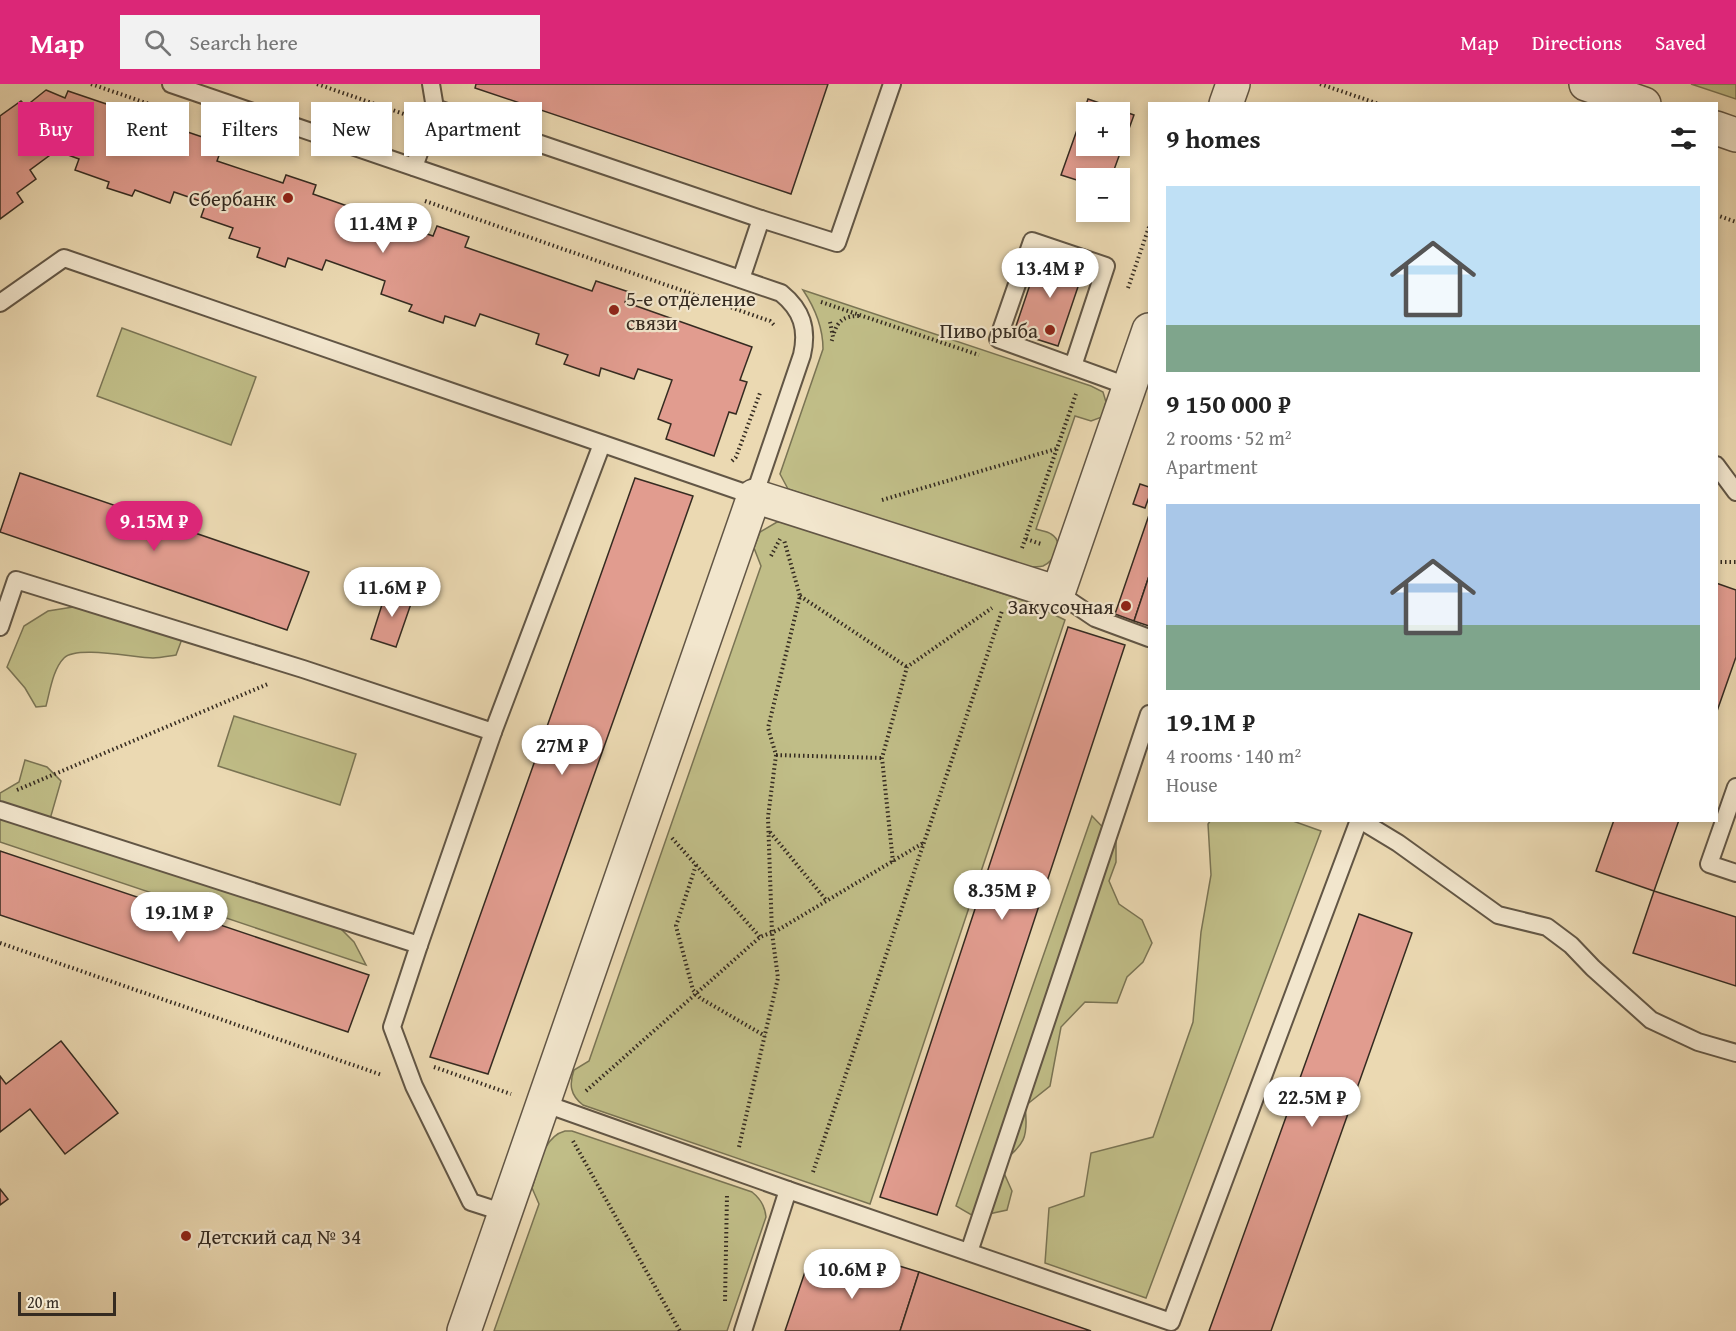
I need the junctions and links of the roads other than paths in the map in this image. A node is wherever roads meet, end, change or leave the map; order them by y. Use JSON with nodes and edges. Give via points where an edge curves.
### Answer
{"nodes":[{"id":1,"x":171,"y":84,"type":"edge"},
{"id":2,"x":431,"y":84,"type":"edge"},
{"id":3,"x":892,"y":84,"type":"edge"},
{"id":4,"x":1233,"y":84,"type":"edge"},
{"id":5,"x":1586,"y":84,"type":"edge"},
{"id":6,"x":434,"y":102,"type":"edge"},
{"id":7,"x":1227,"y":102,"type":"edge"},
{"id":8,"x":1638,"y":102,"type":"edge"},
{"id":9,"x":1718,"y":129,"type":"edge"},
{"id":10,"x":1736,"y":135,"type":"edge"},
{"id":11,"x":542,"y":144,"type":"edge"},
{"id":12,"x":418,"y":156,"type":"edge"},
{"id":13,"x":414,"y":167,"type":"junction"},
{"id":14,"x":761,"y":219,"type":"junction"},
{"id":15,"x":741,"y":279,"type":"junction"},
{"id":16,"x":0,"y":303,"type":"edge"},
{"id":17,"x":1148,"y":333,"type":"edge"},
{"id":18,"x":1073,"y":366,"type":"junction"},
{"id":19,"x":1130,"y":387,"type":"junction"},
{"id":20,"x":602,"y":444,"type":"junction"},
{"id":21,"x":1718,"y":468,"type":"edge"},
{"id":22,"x":1736,"y":492,"type":"edge"},
{"id":23,"x":754,"y":496,"type":"junction"},
{"id":24,"x":1058,"y":594,"type":"junction"},
{"id":25,"x":0,"y":627,"type":"edge"},
{"id":26,"x":1146,"y":640,"type":"edge"},
{"id":27,"x":1148,"y":717,"type":"edge"},
{"id":28,"x":493,"y":732,"type":"junction"},
{"id":29,"x":1736,"y":787,"type":"edge"},
{"id":30,"x":0,"y":810,"type":"edge"},
{"id":31,"x":1358,"y":822,"type":"edge"},
{"id":32,"x":1362,"y":822,"type":"edge"},
{"id":33,"x":1736,"y":873,"type":"edge"},
{"id":34,"x":419,"y":945,"type":"junction"},
{"id":35,"x":1736,"y":1053,"type":"edge"},
{"id":36,"x":532,"y":1100,"type":"junction"},
{"id":37,"x":788,"y":1190,"type":"junction"},
{"id":38,"x":505,"y":1214,"type":"junction"},
{"id":39,"x":969,"y":1252,"type":"junction"},
{"id":40,"x":464,"y":1331,"type":"edge"},
{"id":41,"x":743,"y":1331,"type":"edge"}],
"edges":[{"from":1,"to":13,"type":"lane"},
{"from":2,"to":6,"type":"lane"},
{"from":3,"to":14,"type":"lane","via":[[837,243]]},
{"from":4,"to":7,"type":"street"},
{"from":5,"to":8,"type":"street"},
{"from":9,"to":10,"type":"street"},
{"from":11,"to":14,"type":"lane"},
{"from":12,"to":13,"type":"lane"},
{"from":13,"to":15,"type":"lane"},
{"from":14,"to":15,"type":"lane"},
{"from":15,"to":23,"type":"lane","via":[[781,292],[789,299],[802,321],[806,338]]},
{"from":16,"to":20,"type":"lane","via":[[64,258]]},
{"from":17,"to":19,"type":"street"},
{"from":18,"to":18,"type":"lane","via":[[998,339],[1032,242],[1107,266]]},
{"from":18,"to":19,"type":"lane"},
{"from":19,"to":24,"type":"street"},
{"from":20,"to":23,"type":"lane"},
{"from":20,"to":28,"type":"lane"},
{"from":21,"to":22,"type":"lane"},
{"from":23,"to":24,"type":"street","via":[[1006,589]]},
{"from":23,"to":36,"type":"street"},
{"from":24,"to":26,"type":"lane","via":[[1095,618]]},
{"from":25,"to":28,"type":"lane","via":[[16,580]]},
{"from":27,"to":39,"type":"lane"},
{"from":28,"to":34,"type":"lane"},
{"from":29,"to":33,"type":"lane","via":[[1709,864]]},
{"from":30,"to":34,"type":"lane"},
{"from":31,"to":39,"type":"lane","via":[[1171,1322]]},
{"from":32,"to":35,"type":"lane","via":[[1498,915],[1546,927],[1571,945],[1651,1020]]},
{"from":34,"to":38,"type":"lane","via":[[392,1027],[414,1086],[471,1202]]},
{"from":36,"to":37,"type":"lane"},
{"from":36,"to":38,"type":"street"},
{"from":37,"to":39,"type":"lane"},
{"from":37,"to":41,"type":"lane"},
{"from":38,"to":40,"type":"street"}]}
